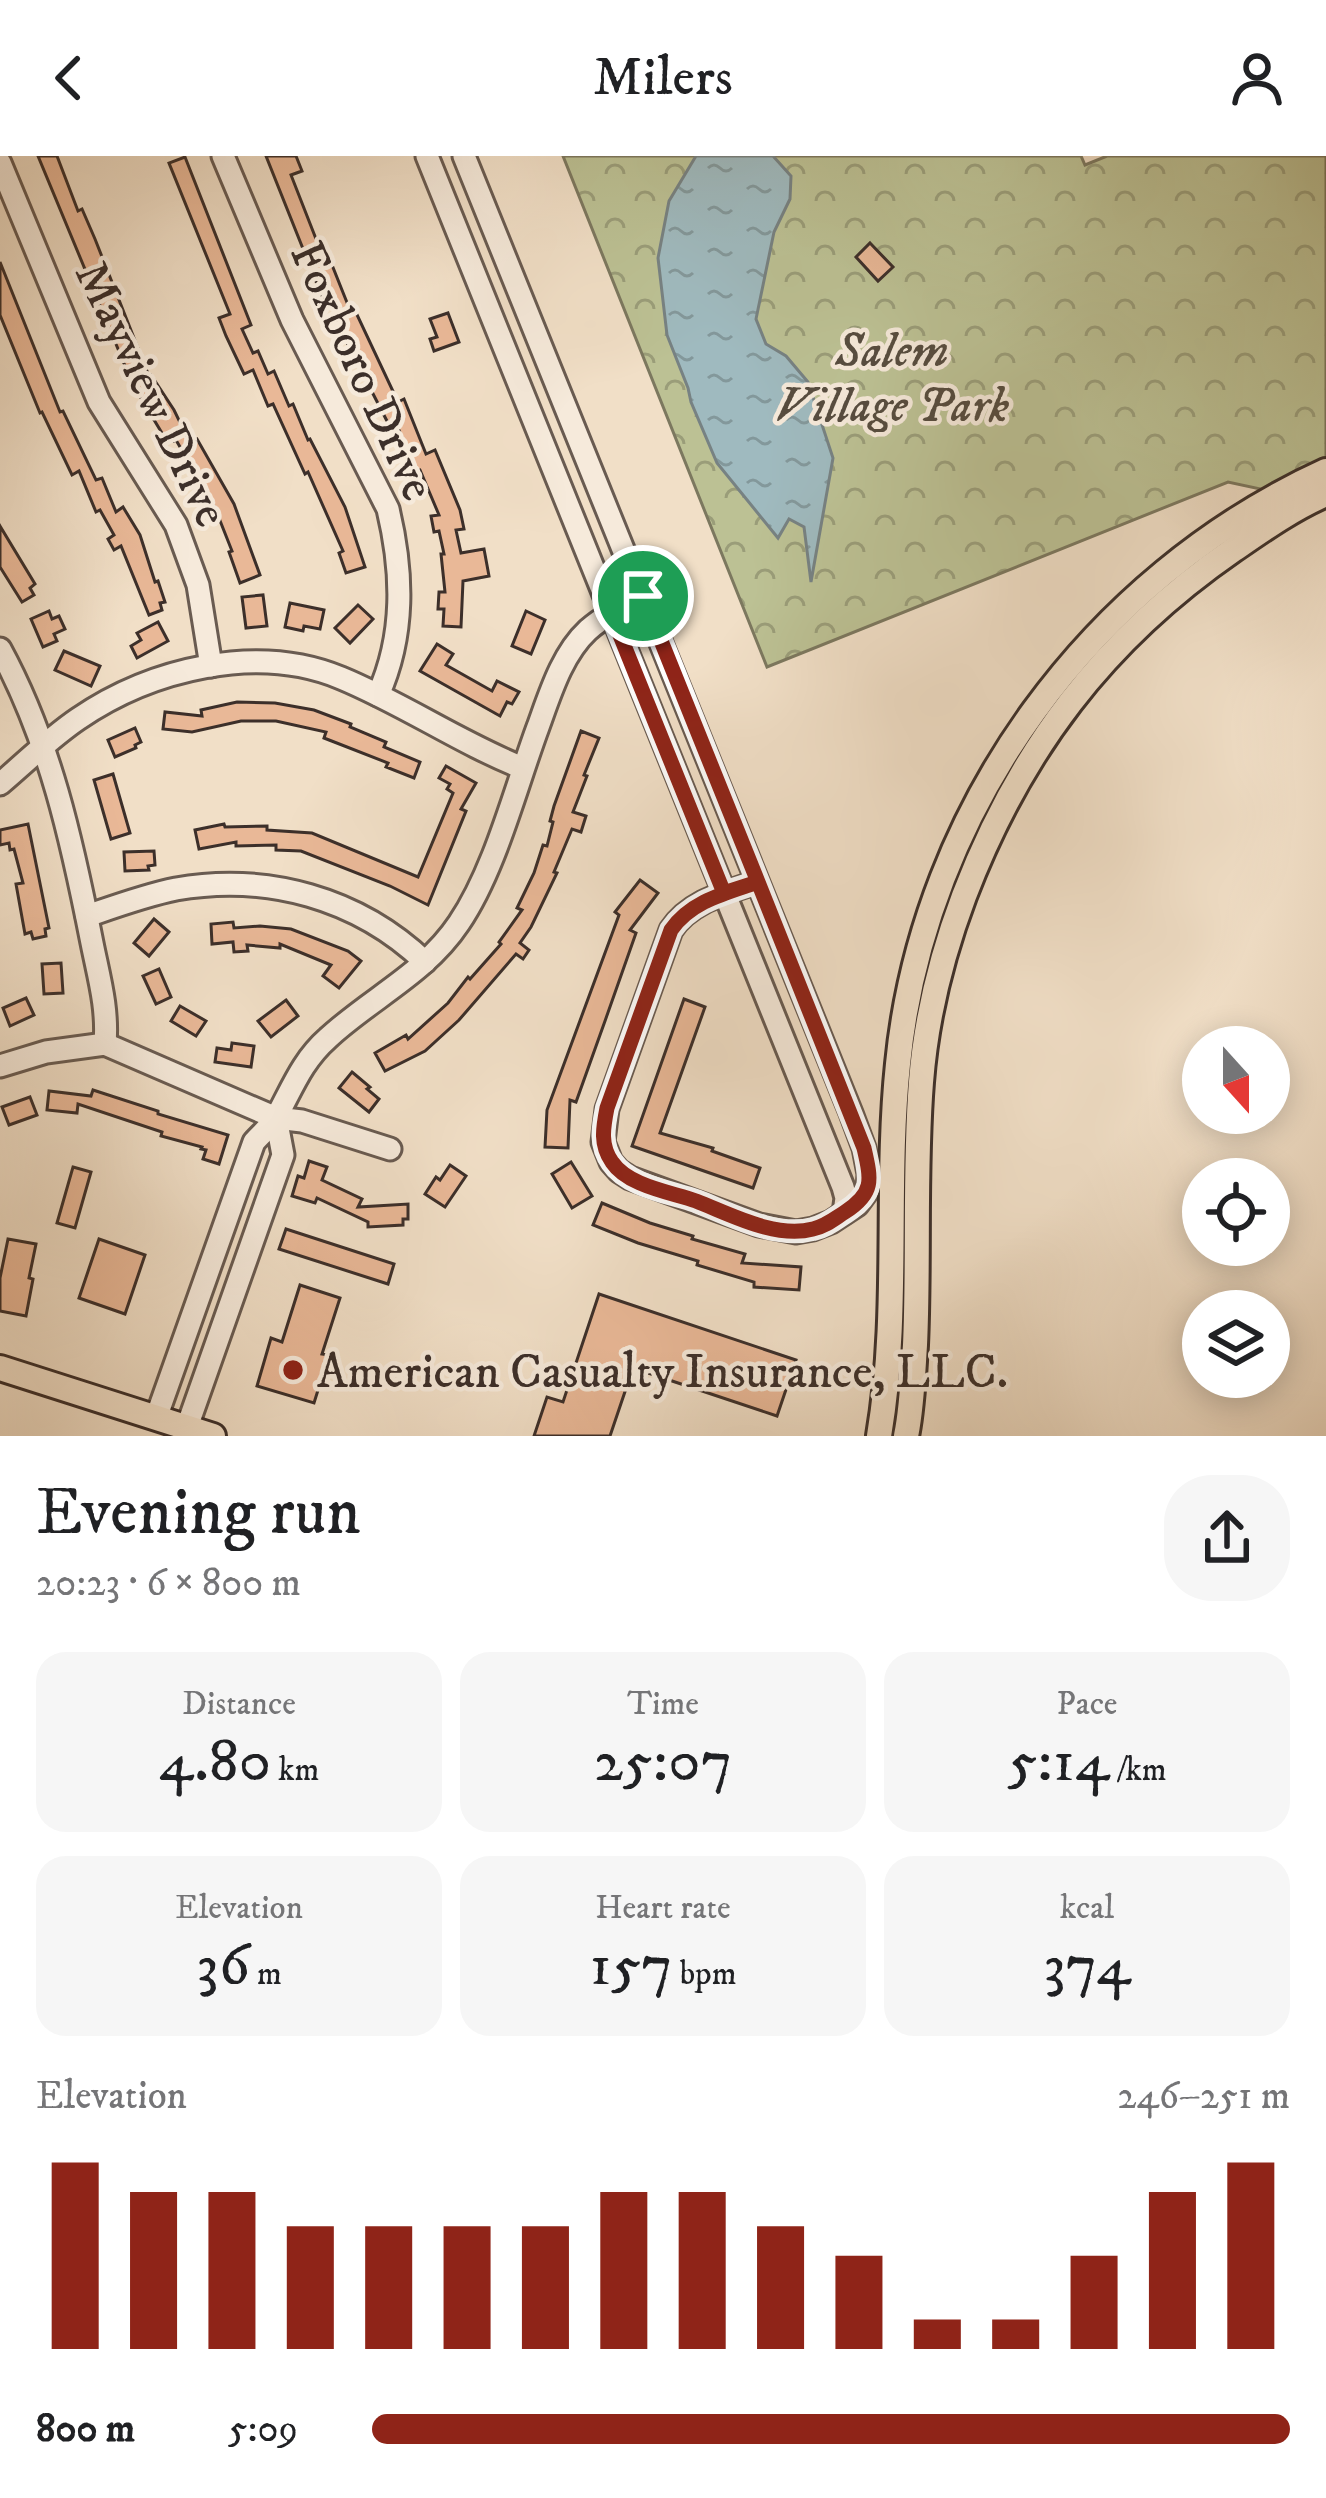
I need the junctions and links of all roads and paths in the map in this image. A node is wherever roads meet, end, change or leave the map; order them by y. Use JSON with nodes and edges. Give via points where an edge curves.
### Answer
{"nodes":[{"id":1,"x":223,"y":156,"type":"edge"},
{"id":2,"x":427,"y":156,"type":"edge"},
{"id":3,"x":464,"y":156,"type":"edge"},
{"id":4,"x":0,"y":163,"type":"edge"},
{"id":5,"x":1326,"y":471,"type":"edge"},
{"id":6,"x":1326,"y":494,"type":"edge"},
{"id":7,"x":643,"y":596,"type":"junction"},
{"id":8,"x":611,"y":613,"type":"junction"},
{"id":9,"x":0,"y":649,"type":"edge"},
{"id":10,"x":211,"y":666,"type":"junction"},
{"id":11,"x":378,"y":694,"type":"junction"},
{"id":12,"x":44,"y":747,"type":"junction"},
{"id":13,"x":523,"y":768,"type":"junction"},
{"id":14,"x":0,"y":784,"type":"edge"},
{"id":15,"x":758,"y":882,"type":"junction"},
{"id":16,"x":724,"y":893,"type":"junction"},
{"id":17,"x":87,"y":916,"type":"junction"},
{"id":18,"x":425,"y":962,"type":"junction"},
{"id":19,"x":105,"y":1044,"type":"junction"},
{"id":20,"x":0,"y":1066,"type":"edge"},
{"id":21,"x":851,"y":1113,"type":"junction"},
{"id":22,"x":276,"y":1118,"type":"junction"},
{"id":23,"x":818,"y":1125,"type":"junction"},
{"id":24,"x":390,"y":1149,"type":"dead end"},
{"id":25,"x":844,"y":1213,"type":"junction"},
{"id":26,"x":0,"y":1368,"type":"edge"},
{"id":27,"x":156,"y":1418,"type":"junction"},
{"id":28,"x":187,"y":1427,"type":"junction"},
{"id":29,"x":212,"y":1436,"type":"edge"},
{"id":30,"x":879,"y":1436,"type":"edge"},
{"id":31,"x":906,"y":1436,"type":"edge"}],
"edges":[{"from":1,"to":11,"type":"street","name":"Foxboro Drive","via":[[292,320],[388,509],[400,591],[397,634]]},
{"from":2,"to":8,"type":"street"},
{"from":3,"to":7,"type":"street"},
{"from":4,"to":10,"type":"street","name":"Mayview Drive","via":[[99,402],[176,525],[198,585]]},
{"from":5,"to":30,"type":"main road","via":[[1250,511],[1132,600],[1047,690],[972,811],[920,941],[898,1056],[892,1317]]},
{"from":6,"to":31,"type":"main road","via":[[1189,580],[1131,632],[1049,730],[982,848],[926,1029]]},
{"from":7,"to":8,"type":"street"},
{"from":7,"to":15,"type":"street"},
{"from":8,"to":13,"type":"street","via":[[566,660]]},
{"from":8,"to":16,"type":"street"},
{"from":9,"to":12,"type":"street"},
{"from":10,"to":11,"type":"street","via":[[306,668]]},
{"from":10,"to":12,"type":"street","via":[[122,694]]},
{"from":11,"to":13,"type":"street"},
{"from":12,"to":14,"type":"street"},
{"from":12,"to":17,"type":"street"},
{"from":13,"to":18,"type":"street","via":[[470,905]]},
{"from":15,"to":16,"type":"street"},
{"from":15,"to":21,"type":"street"},
{"from":16,"to":23,"type":"street"},
{"from":16,"to":25,"type":"street","via":[[687,911],[671,930],[607,1108],[605,1150],[630,1178],[759,1225],[796,1232]]},
{"from":17,"to":18,"type":"street","via":[[178,889],[273,886],[359,914]]},
{"from":17,"to":19,"type":"street","via":[[106,1005]]},
{"from":18,"to":22,"type":"street","via":[[328,1037]]},
{"from":19,"to":20,"type":"street"},
{"from":19,"to":22,"type":"street"},
{"from":21,"to":23,"type":"street","via":[[842,1128]]},
{"from":21,"to":25,"type":"street","via":[[868,1190]]},
{"from":22,"to":24,"type":"street"},
{"from":22,"to":27,"type":"street","via":[[254,1142]]},
{"from":22,"to":28,"type":"street","via":[[283,1156]]},
{"from":23,"to":25,"type":"street","via":[[846,1198]]},
{"from":26,"to":27,"type":"main road"},
{"from":27,"to":28,"type":"main road"},
{"from":28,"to":29,"type":"main road"}]}
